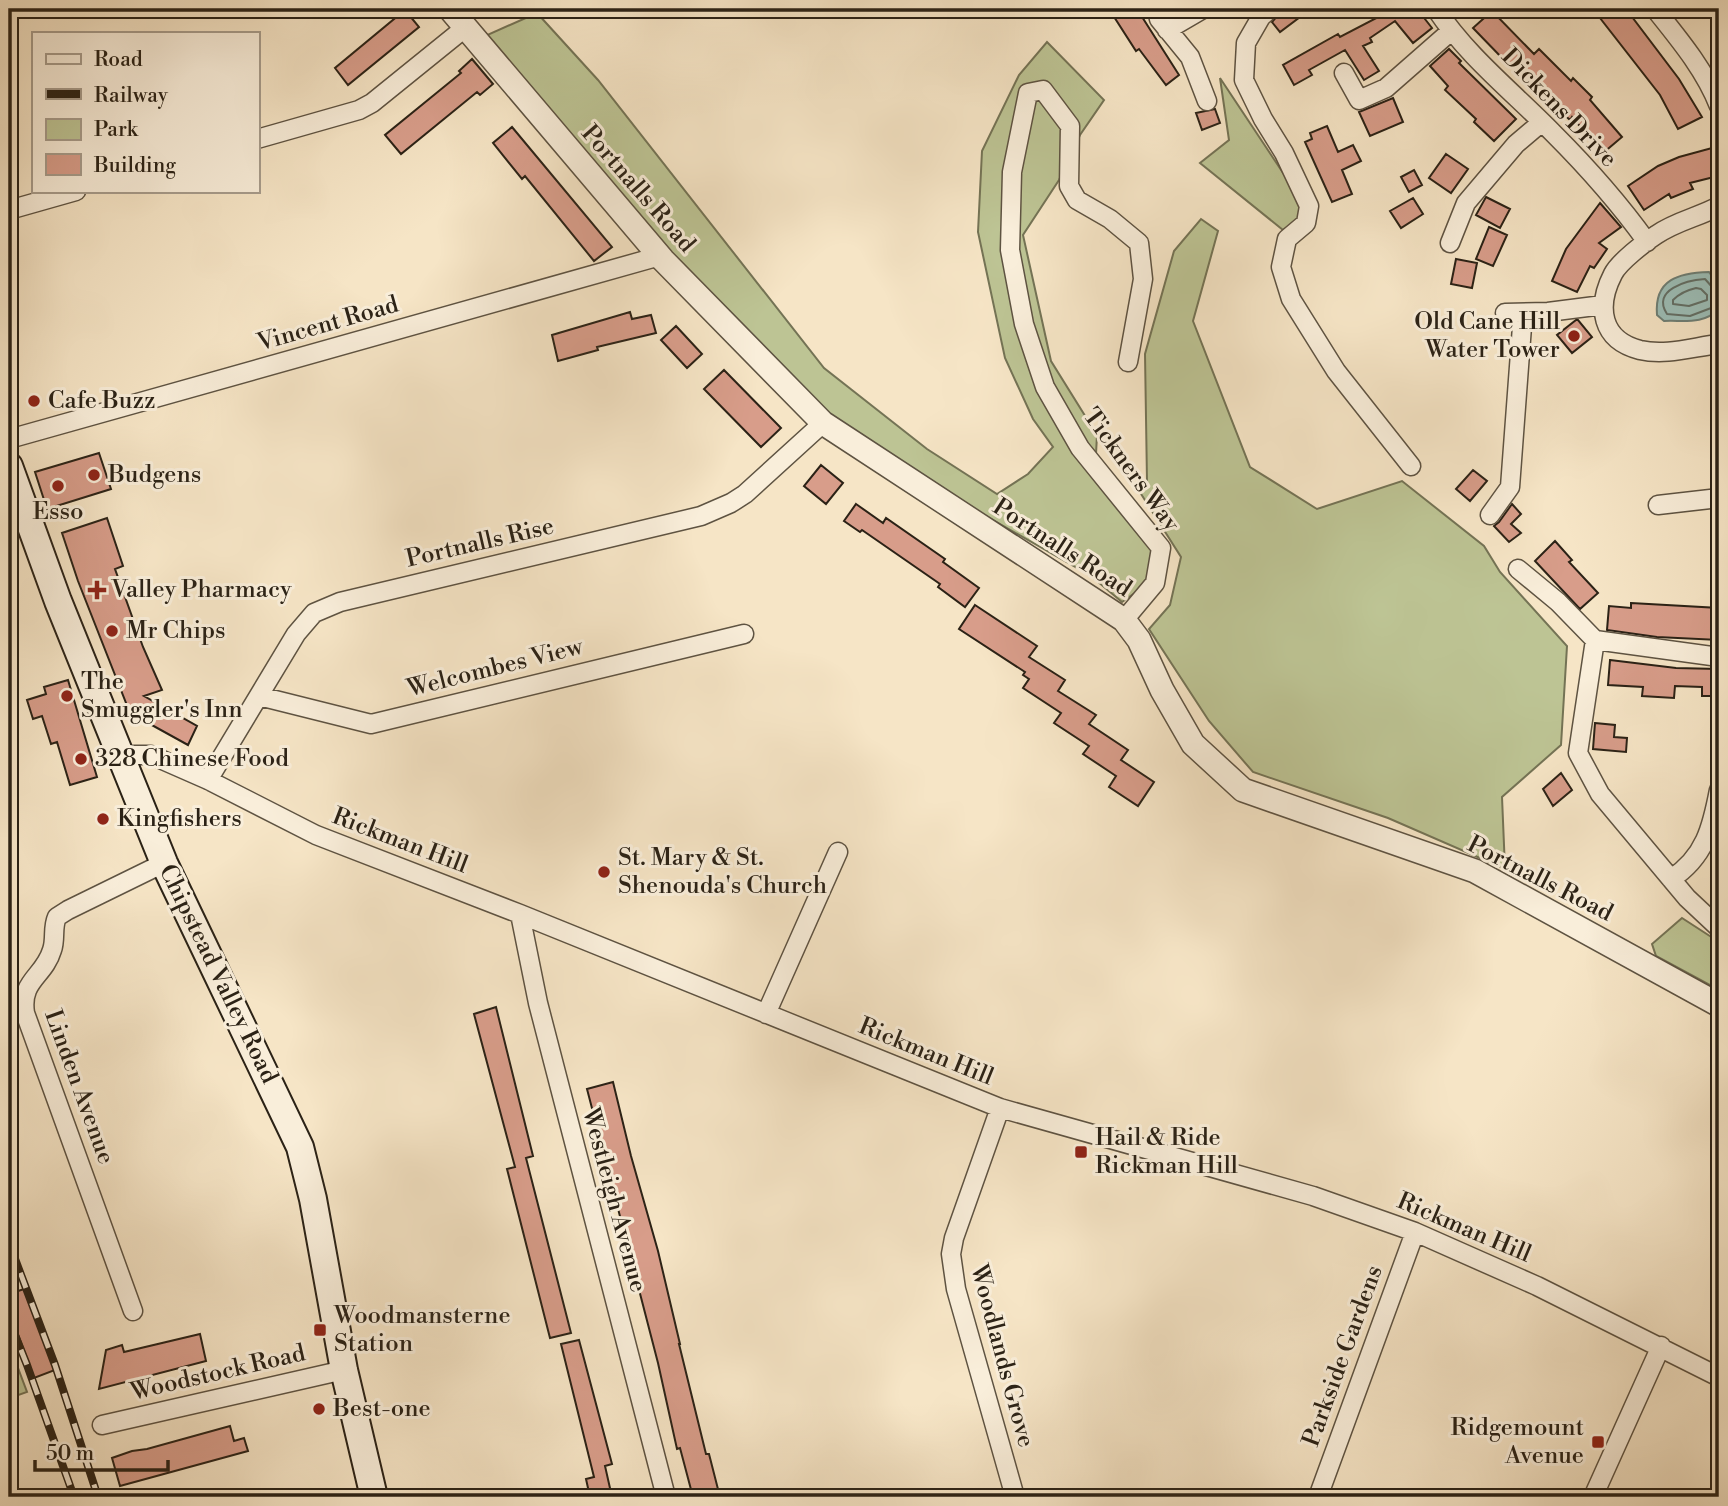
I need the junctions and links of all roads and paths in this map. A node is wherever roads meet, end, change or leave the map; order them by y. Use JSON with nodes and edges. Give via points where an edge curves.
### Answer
{"nodes":[{"id":1,"x":450,"y":9,"type":"edge"},
{"id":2,"x":1157,"y":9,"type":"edge"},
{"id":3,"x":1203,"y":9,"type":"edge"},
{"id":4,"x":1270,"y":9,"type":"edge"},
{"id":5,"x":1436,"y":9,"type":"edge"},
{"id":6,"x":1655,"y":9,"type":"edge"},
{"id":7,"x":466,"y":27,"type":"junction"},
{"id":8,"x":1167,"y":30,"type":"junction"},
{"id":9,"x":1451,"y":31,"type":"junction"},
{"id":10,"x":1344,"y":73,"type":"dead end"},
{"id":11,"x":1207,"y":101,"type":"dead end"},
{"id":12,"x":1719,"y":106,"type":"edge"},
{"id":13,"x":1542,"y":122,"type":"junction"},
{"id":14,"x":259,"y":138,"type":"edge"},
{"id":15,"x":72,"y":192,"type":"edge"},
{"id":16,"x":1719,"y":206,"type":"edge"},
{"id":17,"x":9,"y":210,"type":"edge"},
{"id":18,"x":1647,"y":242,"type":"junction"},
{"id":19,"x":1450,"y":243,"type":"dead end"},
{"id":20,"x":660,"y":256,"type":"junction"},
{"id":21,"x":1603,"y":305,"type":"junction"},
{"id":22,"x":1719,"y":344,"type":"edge"},
{"id":23,"x":1128,"y":362,"type":"dead end"},
{"id":24,"x":823,"y":423,"type":"junction"},
{"id":25,"x":9,"y":439,"type":"edge"},
{"id":26,"x":9,"y":466,"type":"edge"},
{"id":27,"x":1410,"y":466,"type":"dead end"},
{"id":28,"x":1719,"y":498,"type":"edge"},
{"id":29,"x":1658,"y":505,"type":"dead end"},
{"id":30,"x":1490,"y":515,"type":"dead end"},
{"id":31,"x":1518,"y":569,"type":"dead end"},
{"id":32,"x":1124,"y":620,"type":"junction"},
{"id":33,"x":744,"y":634,"type":"dead end"},
{"id":34,"x":1595,"y":640,"type":"junction"},
{"id":35,"x":1719,"y":657,"type":"edge"},
{"id":36,"x":259,"y":696,"type":"junction"},
{"id":37,"x":122,"y":760,"type":"junction"},
{"id":38,"x":208,"y":780,"type":"junction"},
{"id":39,"x":1719,"y":790,"type":"edge"},
{"id":40,"x":838,"y":852,"type":"dead end"},
{"id":41,"x":164,"y":863,"type":"junction"},
{"id":42,"x":1671,"y":878,"type":"junction"},
{"id":43,"x":520,"y":914,"type":"junction"},
{"id":44,"x":1719,"y":928,"type":"edge"},
{"id":45,"x":1719,"y":1005,"type":"edge"},
{"id":46,"x":766,"y":1014,"type":"junction"},
{"id":47,"x":1000,"y":1108,"type":"junction"},
{"id":48,"x":1415,"y":1232,"type":"junction"},
{"id":49,"x":133,"y":1311,"type":"dead end"},
{"id":50,"x":1661,"y":1346,"type":"junction"},
{"id":51,"x":344,"y":1370,"type":"junction"},
{"id":52,"x":1719,"y":1377,"type":"edge"},
{"id":53,"x":102,"y":1424,"type":"dead end"},
{"id":54,"x":374,"y":1497,"type":"edge"},
{"id":55,"x":666,"y":1497,"type":"edge"},
{"id":56,"x":1015,"y":1497,"type":"edge"},
{"id":57,"x":1318,"y":1497,"type":"edge"},
{"id":58,"x":1593,"y":1497,"type":"edge"}],
"edges":[{"from":1,"to":7,"type":"street","name":"Portnalls Road"},
{"from":2,"to":8,"type":"street"},
{"from":3,"to":8,"type":"street"},
{"from":4,"to":27,"type":"street","via":[[1245,43],[1244,80],[1309,206],[1306,223],[1287,239],[1281,267],[1291,299],[1336,371]]},
{"from":5,"to":9,"type":"street","name":"Dickens Drive"},
{"from":6,"to":12,"type":"street","via":[[1713,89]]},
{"from":7,"to":14,"type":"street","via":[[359,110]]},
{"from":7,"to":20,"type":"street","name":"Portnalls Road"},
{"from":8,"to":11,"type":"street","via":[[1190,57]]},
{"from":9,"to":10,"type":"street","via":[[1386,88],[1359,100]]},
{"from":9,"to":13,"type":"street","name":"Dickens Drive"},
{"from":13,"to":18,"type":"street","name":"Dickens Drive"},
{"from":13,"to":19,"type":"street","via":[[1516,144],[1466,203]]},
{"from":15,"to":17,"type":"street"},
{"from":16,"to":18,"type":"street","via":[[1683,219]]},
{"from":18,"to":21,"type":"street","via":[[1614,273]]},
{"from":20,"to":24,"type":"street","name":"Portnalls Road"},
{"from":20,"to":25,"type":"street","name":"Vincent Road"},
{"from":21,"to":22,"type":"street","via":[[1604,321],[1619,340],[1639,350],[1664,353]]},
{"from":21,"to":30,"type":"street","via":[[1514,313],[1510,487]]},
{"from":23,"to":32,"type":"street","name":"Tickners Way","via":[[1143,279],[1139,243],[1077,200],[1069,186],[1070,126],[1043,90],[1028,93],[1012,172],[1010,250],[1024,324],[1045,387],[1080,448],[1161,548],[1155,583]]},
{"from":24,"to":32,"type":"street","name":"Portnalls Road"},
{"from":24,"to":36,"type":"street","name":"Portnalls Rise","via":[[745,494],[701,516],[327,606],[304,623]]},
{"from":26,"to":37,"type":"main road","name":"Chipstead Valley Road"},
{"from":28,"to":29,"type":"street"},
{"from":31,"to":34,"type":"street"},
{"from":32,"to":45,"type":"street","name":"Portnalls Road","via":[[1193,744],[1243,790],[1475,871]]},
{"from":33,"to":36,"type":"street","name":"Welcombes View","via":[[371,724]]},
{"from":34,"to":35,"type":"street"},
{"from":34,"to":42,"type":"street","via":[[1578,753],[1600,794]]},
{"from":36,"to":38,"type":"street","name":"Portnalls Rise"},
{"from":37,"to":38,"type":"street","name":"Rickman Hill","via":[[151,755]]},
{"from":37,"to":41,"type":"main road","name":"Chipstead Valley Road"},
{"from":38,"to":43,"type":"street","name":"Rickman Hill","via":[[316,835]]},
{"from":39,"to":42,"type":"street","via":[[1704,845],[1688,868]]},
{"from":40,"to":46,"type":"street"},
{"from":41,"to":49,"type":"street","name":"Linden Avenue","via":[[57,917],[52,950],[29,982],[23,1003]]},
{"from":41,"to":51,"type":"main road","name":"Chipstead Valley Road","via":[[300,1147]]},
{"from":42,"to":44,"type":"street"},
{"from":43,"to":46,"type":"street","name":"Rickman Hill"},
{"from":43,"to":55,"type":"street","name":"Westleigh Avenue","via":[[538,1003]]},
{"from":46,"to":47,"type":"street","name":"Rickman Hill"},
{"from":47,"to":48,"type":"street","name":"Rickman Hill","via":[[1313,1195]]},
{"from":47,"to":56,"type":"street","name":"Woodlands Grove","via":[[951,1254],[956,1289]]},
{"from":48,"to":50,"type":"street","name":"Rickman Hill"},
{"from":48,"to":57,"type":"street","name":"Parkside Gardens"},
{"from":50,"to":52,"type":"street","name":"Rickman Hill"},
{"from":50,"to":58,"type":"street"},
{"from":51,"to":53,"type":"street","name":"Woodstock Road"},
{"from":51,"to":54,"type":"main road","name":"Chipstead Valley Road"}]}
